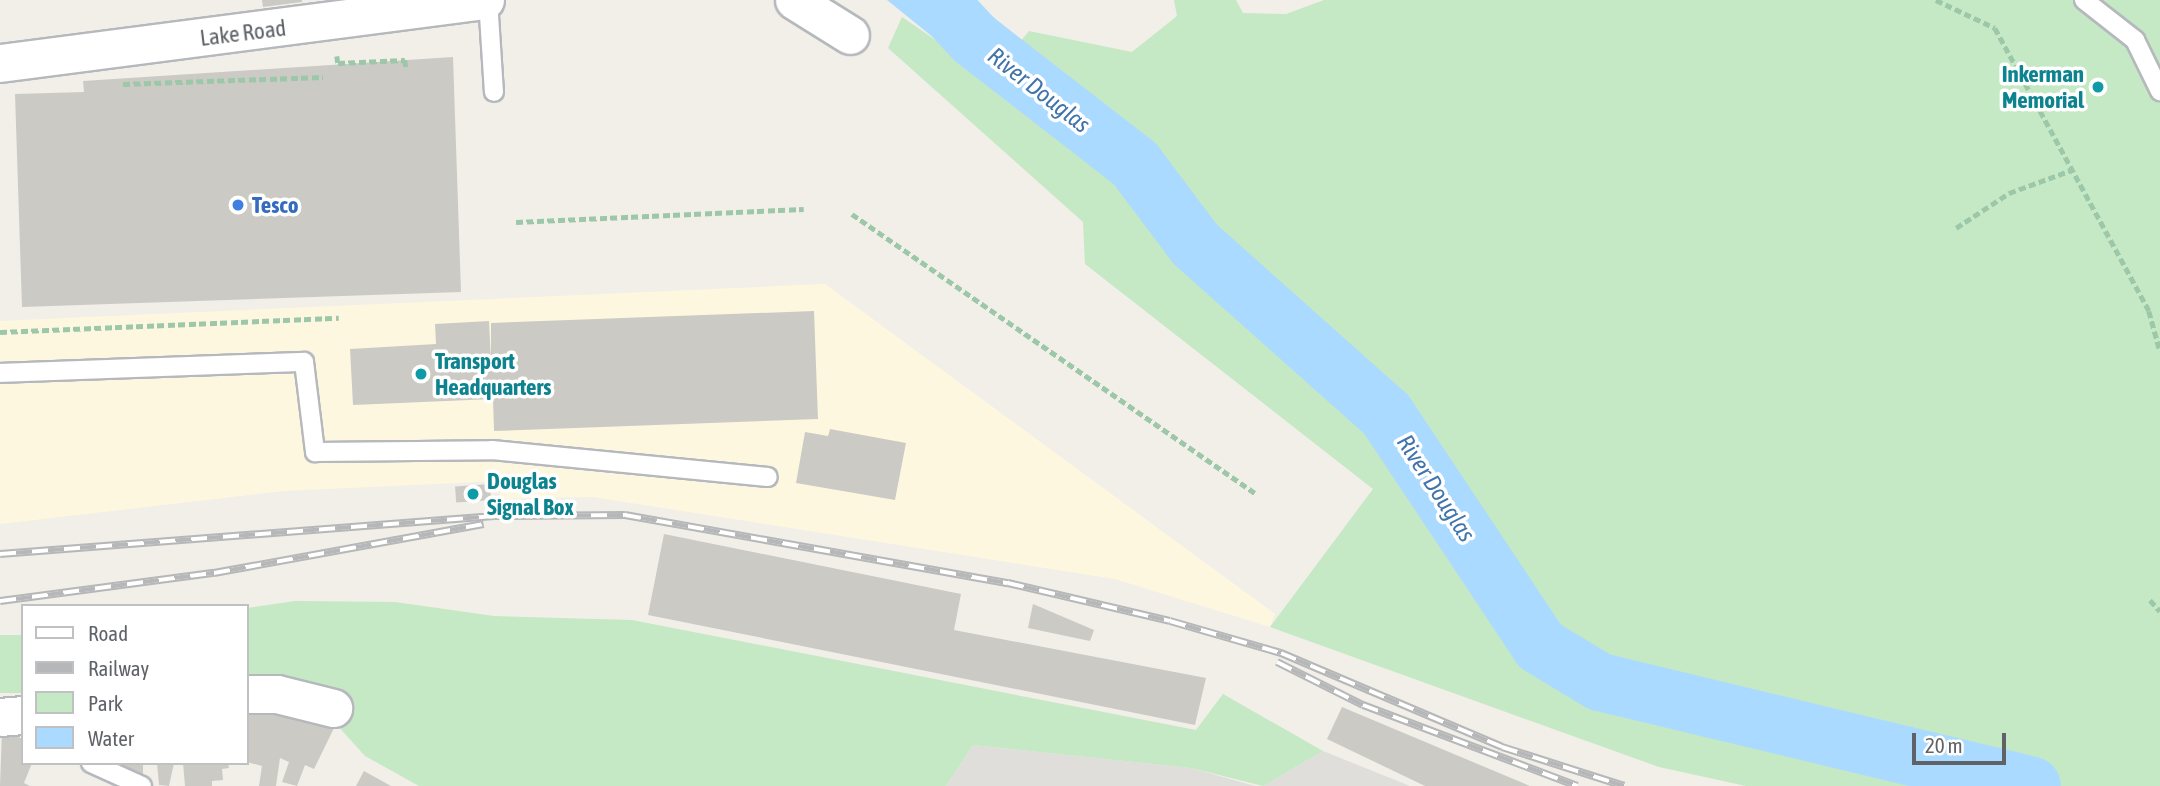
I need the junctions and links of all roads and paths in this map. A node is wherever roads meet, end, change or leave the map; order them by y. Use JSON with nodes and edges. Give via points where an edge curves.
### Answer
{"nodes":[{"id":1,"x":487,"y":0,"type":"edge"},
{"id":2,"x":1936,"y":0,"type":"edge"},
{"id":3,"x":2084,"y":0,"type":"edge"},
{"id":4,"x":802,"y":2,"type":"edge"},
{"id":5,"x":850,"y":35,"type":"dead end"},
{"id":6,"x":337,"y":56,"type":"dead end"},
{"id":7,"x":0,"y":63,"type":"edge"},
{"id":8,"x":406,"y":68,"type":"dead end"},
{"id":9,"x":323,"y":77,"type":"dead end"},
{"id":10,"x":120,"y":84,"type":"dead end"},
{"id":11,"x":2160,"y":91,"type":"edge"},
{"id":12,"x":494,"y":92,"type":"dead end"},
{"id":13,"x":2072,"y":170,"type":"junction"},
{"id":14,"x":804,"y":209,"type":"dead end"},
{"id":15,"x":852,"y":214,"type":"dead end"},
{"id":16,"x":516,"y":222,"type":"dead end"},
{"id":17,"x":1956,"y":228,"type":"dead end"},
{"id":18,"x":339,"y":318,"type":"dead end"},
{"id":19,"x":0,"y":332,"type":"edge"},
{"id":20,"x":2160,"y":351,"type":"edge"},
{"id":21,"x":0,"y":373,"type":"edge"},
{"id":22,"x":768,"y":477,"type":"dead end"},
{"id":23,"x":1255,"y":493,"type":"dead end"},
{"id":24,"x":2150,"y":600,"type":"dead end"},
{"id":25,"x":2160,"y":611,"type":"edge"},
{"id":26,"x":248,"y":694,"type":"edge"},
{"id":27,"x":333,"y":708,"type":"dead end"},
{"id":28,"x":21,"y":715,"type":"edge"},
{"id":29,"x":0,"y":720,"type":"edge"},
{"id":30,"x":21,"y":731,"type":"edge"},
{"id":31,"x":95,"y":765,"type":"edge"},
{"id":32,"x":142,"y":786,"type":"edge"}],
"edges":[{"from":1,"to":7,"type":"street","name":"Lake Road"},
{"from":1,"to":12,"type":"lane"},
{"from":2,"to":13,"type":"path","via":[[1995,29]]},
{"from":3,"to":11,"type":"lane","via":[[2135,40]]},
{"from":4,"to":5,"type":"street"},
{"from":6,"to":8,"type":"path","via":[[338,63],[405,60]]},
{"from":9,"to":10,"type":"path"},
{"from":13,"to":17,"type":"path","via":[[2009,194]]},
{"from":13,"to":20,"type":"path","via":[[2149,311]]},
{"from":14,"to":16,"type":"path"},
{"from":15,"to":23,"type":"path"},
{"from":18,"to":19,"type":"path"},
{"from":21,"to":22,"type":"lane","via":[[304,362],[315,452],[492,450]]},
{"from":24,"to":25,"type":"path"},
{"from":26,"to":27,"type":"street","via":[[277,694]]},
{"from":28,"to":29,"type":"street"},
{"from":29,"to":30,"type":"lane"},
{"from":31,"to":32,"type":"lane"}]}
